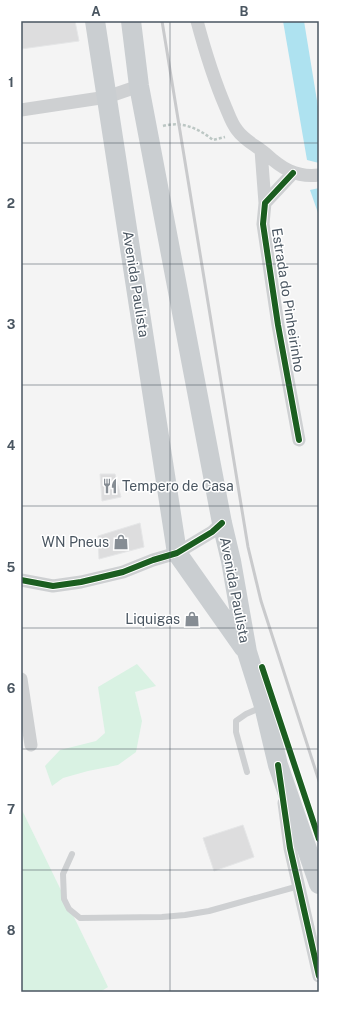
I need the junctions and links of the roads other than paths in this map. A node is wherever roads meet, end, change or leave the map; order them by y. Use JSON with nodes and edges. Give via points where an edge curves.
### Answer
{"nodes":[{"id":1,"x":95,"y":21,"type":"edge"},
{"id":2,"x":131,"y":21,"type":"edge"},
{"id":3,"x":197,"y":21,"type":"edge"},
{"id":4,"x":139,"y":86,"type":"junction"},
{"id":5,"x":107,"y":96,"type":"junction"},
{"id":6,"x":21,"y":110,"type":"edge"},
{"id":7,"x":261,"y":150,"type":"junction"},
{"id":8,"x":293,"y":173,"type":"junction"},
{"id":9,"x":313,"y":176,"type":"edge"},
{"id":10,"x":265,"y":203,"type":"junction"},
{"id":11,"x":299,"y":440,"type":"dead end"},
{"id":12,"x":222,"y":523,"type":"junction"},
{"id":13,"x":178,"y":553,"type":"junction"},
{"id":14,"x":21,"y":580,"type":"edge"},
{"id":15,"x":247,"y":652,"type":"junction"},
{"id":16,"x":21,"y":680,"type":"edge"},
{"id":17,"x":264,"y":706,"type":"junction"},
{"id":18,"x":31,"y":745,"type":"dead end"},
{"id":19,"x":278,"y":765,"type":"junction"},
{"id":20,"x":247,"y":772,"type":"dead end"},
{"id":21,"x":72,"y":854,"type":"dead end"},
{"id":22,"x":319,"y":884,"type":"edge"},
{"id":23,"x":299,"y":886,"type":"junction"},
{"id":24,"x":319,"y":976,"type":"edge"}],
"edges":[{"from":1,"to":5,"type":"main road","name":"Avenida Paulista"},
{"from":2,"to":4,"type":"main road","name":"Avenida Paulista"},
{"from":3,"to":7,"type":"street","via":[[209,63],[227,110],[238,131]]},
{"from":4,"to":5,"type":"street"},
{"from":4,"to":12,"type":"main road","name":"Avenida Paulista"},
{"from":5,"to":6,"type":"street"},
{"from":5,"to":13,"type":"main road","name":"Avenida Paulista"},
{"from":7,"to":8,"type":"street"},
{"from":7,"to":10,"type":"street","name":"Estrada do Pinheirinho"},
{"from":8,"to":9,"type":"street"},
{"from":8,"to":10,"type":"street"},
{"from":10,"to":11,"type":"street","name":"Estrada do Pinheirinho","via":[[263,224]]},
{"from":12,"to":13,"type":"street"},
{"from":12,"to":15,"type":"main road","name":"Avenida Paulista"},
{"from":13,"to":14,"type":"street","via":[[123,572],[81,582],[53,586]]},
{"from":13,"to":15,"type":"main road","name":"Avenida Paulista"},
{"from":15,"to":17,"type":"main road"},
{"from":16,"to":18,"type":"street"},
{"from":17,"to":19,"type":"main road"},
{"from":17,"to":20,"type":"lane","via":[[236,721],[236,732]]},
{"from":19,"to":22,"type":"main road"},
{"from":19,"to":23,"type":"street","via":[[290,848]]},
{"from":21,"to":23,"type":"lane","via":[[63,874],[64,900],[68,909],[80,918],[185,915]]},
{"from":23,"to":24,"type":"street"}]}
